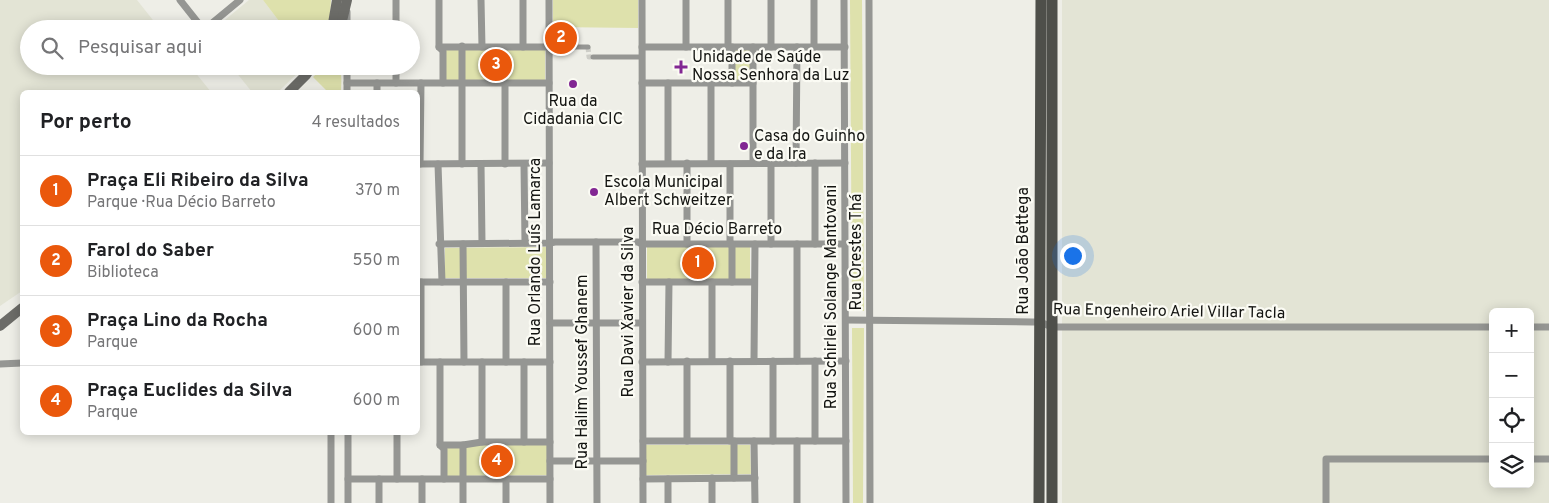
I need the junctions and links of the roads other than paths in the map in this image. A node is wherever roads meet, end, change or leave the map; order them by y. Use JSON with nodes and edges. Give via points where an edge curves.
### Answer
{"nodes":[{"id":1,"x":180,"y":0,"type":"edge"},
{"id":2,"x":228,"y":0,"type":"edge"},
{"id":3,"x":240,"y":0,"type":"edge"},
{"id":4,"x":337,"y":0,"type":"edge"},
{"id":5,"x":347,"y":0,"type":"edge"},
{"id":6,"x":396,"y":0,"type":"edge"},
{"id":7,"x":439,"y":0,"type":"edge"},
{"id":8,"x":481,"y":0,"type":"edge"},
{"id":9,"x":523,"y":0,"type":"edge"},
{"id":10,"x":549,"y":0,"type":"edge"},
{"id":11,"x":642,"y":0,"type":"edge"},
{"id":12,"x":686,"y":0,"type":"edge"},
{"id":13,"x":728,"y":0,"type":"edge"},
{"id":14,"x":771,"y":0,"type":"edge"},
{"id":15,"x":814,"y":0,"type":"edge"},
{"id":16,"x":844,"y":0,"type":"edge"},
{"id":17,"x":869,"y":0,"type":"edge"},
{"id":18,"x":1040,"y":0,"type":"edge"},
{"id":19,"x":1052,"y":0,"type":"edge"},
{"id":20,"x":228,"y":10,"type":"junction"},
{"id":21,"x":197,"y":20,"type":"edge"},
{"id":22,"x":215,"y":20,"type":"edge"},
{"id":23,"x":334,"y":20,"type":"edge"},
{"id":24,"x":342,"y":20,"type":"edge"},
{"id":25,"x":347,"y":20,"type":"edge"},
{"id":26,"x":396,"y":20,"type":"edge"},
{"id":27,"x":439,"y":46,"type":"junction"},
{"id":28,"x":462,"y":46,"type":"junction"},
{"id":29,"x":549,"y":46,"type":"junction"},
{"id":30,"x":642,"y":46,"type":"junction"},
{"id":31,"x":686,"y":46,"type":"junction"},
{"id":32,"x":771,"y":46,"type":"junction"},
{"id":33,"x":796,"y":46,"type":"junction"},
{"id":34,"x":482,"y":47,"type":"junction"},
{"id":35,"x":523,"y":47,"type":"junction"},
{"id":36,"x":588,"y":47,"type":"dead end"},
{"id":37,"x":730,"y":47,"type":"junction"},
{"id":38,"x":753,"y":47,"type":"junction"},
{"id":39,"x":814,"y":47,"type":"junction"},
{"id":40,"x":845,"y":47,"type":"junction"},
{"id":41,"x":593,"y":57,"type":"dead end"},
{"id":42,"x":642,"y":57,"type":"junction"},
{"id":43,"x":304,"y":75,"type":"edge"},
{"id":44,"x":346,"y":75,"type":"edge"},
{"id":45,"x":396,"y":75,"type":"edge"},
{"id":46,"x":347,"y":83,"type":"junction"},
{"id":47,"x":377,"y":83,"type":"junction"},
{"id":48,"x":396,"y":83,"type":"junction"},
{"id":49,"x":421,"y":83,"type":"junction"},
{"id":50,"x":443,"y":83,"type":"junction"},
{"id":51,"x":462,"y":83,"type":"junction"},
{"id":52,"x":505,"y":83,"type":"junction"},
{"id":53,"x":549,"y":83,"type":"junction"},
{"id":54,"x":642,"y":83,"type":"junction"},
{"id":55,"x":668,"y":83,"type":"junction"},
{"id":56,"x":711,"y":83,"type":"junction"},
{"id":57,"x":732,"y":83,"type":"junction"},
{"id":58,"x":753,"y":83,"type":"junction"},
{"id":59,"x":291,"y":90,"type":"edge"},
{"id":60,"x":347,"y":90,"type":"edge"},
{"id":61,"x":377,"y":90,"type":"edge"},
{"id":62,"x":1046,"y":109,"type":"junction"},
{"id":63,"x":420,"y":124,"type":"edge"},
{"id":64,"x":711,"y":163,"type":"junction"},
{"id":65,"x":753,"y":163,"type":"junction"},
{"id":66,"x":815,"y":163,"type":"junction"},
{"id":67,"x":845,"y":163,"type":"junction"},
{"id":68,"x":420,"y":164,"type":"edge"},
{"id":69,"x":438,"y":164,"type":"junction"},
{"id":70,"x":462,"y":164,"type":"junction"},
{"id":71,"x":481,"y":164,"type":"junction"},
{"id":72,"x":505,"y":164,"type":"junction"},
{"id":73,"x":524,"y":164,"type":"junction"},
{"id":74,"x":549,"y":164,"type":"junction"},
{"id":75,"x":642,"y":164,"type":"junction"},
{"id":76,"x":668,"y":164,"type":"junction"},
{"id":77,"x":687,"y":164,"type":"junction"},
{"id":78,"x":730,"y":164,"type":"junction"},
{"id":79,"x":771,"y":164,"type":"junction"},
{"id":80,"x":796,"y":164,"type":"junction"},
{"id":81,"x":596,"y":242,"type":"junction"},
{"id":82,"x":525,"y":243,"type":"junction"},
{"id":83,"x":550,"y":243,"type":"junction"},
{"id":84,"x":439,"y":244,"type":"junction"},
{"id":85,"x":463,"y":244,"type":"junction"},
{"id":86,"x":482,"y":244,"type":"junction"},
{"id":87,"x":642,"y":244,"type":"junction"},
{"id":88,"x":687,"y":244,"type":"junction"},
{"id":89,"x":731,"y":244,"type":"junction"},
{"id":90,"x":755,"y":244,"type":"junction"},
{"id":91,"x":771,"y":244,"type":"junction"},
{"id":92,"x":797,"y":244,"type":"junction"},
{"id":93,"x":815,"y":244,"type":"junction"},
{"id":94,"x":845,"y":244,"type":"junction"},
{"id":95,"x":420,"y":282,"type":"edge"},
{"id":96,"x":442,"y":282,"type":"junction"},
{"id":97,"x":463,"y":282,"type":"junction"},
{"id":98,"x":506,"y":282,"type":"junction"},
{"id":99,"x":550,"y":282,"type":"junction"},
{"id":100,"x":642,"y":282,"type":"junction"},
{"id":101,"x":669,"y":282,"type":"junction"},
{"id":102,"x":712,"y":282,"type":"junction"},
{"id":103,"x":732,"y":282,"type":"junction"},
{"id":104,"x":754,"y":282,"type":"junction"},
{"id":105,"x":20,"y":309,"type":"edge"},
{"id":106,"x":20,"y":310,"type":"edge"},
{"id":107,"x":0,"y":319,"type":"edge"},
{"id":108,"x":846,"y":320,"type":"junction"},
{"id":109,"x":871,"y":320,"type":"junction"},
{"id":110,"x":1040,"y":322,"type":"junction"},
{"id":111,"x":550,"y":323,"type":"junction"},
{"id":112,"x":596,"y":323,"type":"junction"},
{"id":113,"x":642,"y":323,"type":"junction"},
{"id":114,"x":0,"y":326,"type":"edge"},
{"id":115,"x":1052,"y":326,"type":"junction"},
{"id":116,"x":1489,"y":327,"type":"edge"},
{"id":117,"x":1534,"y":327,"type":"edge"},
{"id":118,"x":1549,"y":327,"type":"edge"},
{"id":119,"x":712,"y":361,"type":"junction"},
{"id":120,"x":730,"y":361,"type":"junction"},
{"id":121,"x":754,"y":361,"type":"junction"},
{"id":122,"x":773,"y":361,"type":"junction"},
{"id":123,"x":797,"y":361,"type":"junction"},
{"id":124,"x":815,"y":361,"type":"junction"},
{"id":125,"x":846,"y":361,"type":"junction"},
{"id":126,"x":420,"y":362,"type":"edge"},
{"id":127,"x":440,"y":362,"type":"junction"},
{"id":128,"x":464,"y":362,"type":"junction"},
{"id":129,"x":482,"y":362,"type":"junction"},
{"id":130,"x":506,"y":362,"type":"junction"},
{"id":131,"x":524,"y":362,"type":"junction"},
{"id":132,"x":550,"y":362,"type":"junction"},
{"id":133,"x":642,"y":362,"type":"junction"},
{"id":134,"x":668,"y":362,"type":"junction"},
{"id":135,"x":687,"y":362,"type":"junction"},
{"id":136,"x":1,"y":363,"type":"edge"},
{"id":137,"x":20,"y":363,"type":"edge"},
{"id":138,"x":331,"y":435,"type":"edge"},
{"id":139,"x":348,"y":435,"type":"edge"},
{"id":140,"x":397,"y":435,"type":"edge"},
{"id":141,"x":643,"y":441,"type":"junction"},
{"id":142,"x":687,"y":441,"type":"junction"},
{"id":143,"x":732,"y":441,"type":"junction"},
{"id":144,"x":754,"y":441,"type":"junction"},
{"id":145,"x":773,"y":441,"type":"junction"},
{"id":146,"x":797,"y":441,"type":"junction"},
{"id":147,"x":815,"y":441,"type":"junction"},
{"id":148,"x":846,"y":441,"type":"junction"},
{"id":149,"x":482,"y":442,"type":"junction"},
{"id":150,"x":524,"y":442,"type":"junction"},
{"id":151,"x":550,"y":442,"type":"junction"},
{"id":152,"x":440,"y":445,"type":"junction"},
{"id":153,"x":463,"y":445,"type":"junction"},
{"id":154,"x":1489,"y":459,"type":"edge"},
{"id":155,"x":1534,"y":459,"type":"edge"},
{"id":156,"x":1549,"y":459,"type":"edge"},
{"id":157,"x":550,"y":461,"type":"junction"},
{"id":158,"x":597,"y":461,"type":"junction"},
{"id":159,"x":643,"y":461,"type":"junction"},
{"id":160,"x":712,"y":478,"type":"junction"},
{"id":161,"x":734,"y":478,"type":"junction"},
{"id":162,"x":755,"y":478,"type":"junction"},
{"id":163,"x":348,"y":479,"type":"junction"},
{"id":164,"x":379,"y":479,"type":"junction"},
{"id":165,"x":397,"y":479,"type":"junction"},
{"id":166,"x":422,"y":479,"type":"junction"},
{"id":167,"x":444,"y":479,"type":"junction"},
{"id":168,"x":463,"y":479,"type":"junction"},
{"id":169,"x":506,"y":479,"type":"junction"},
{"id":170,"x":550,"y":479,"type":"junction"},
{"id":171,"x":643,"y":479,"type":"junction"},
{"id":172,"x":668,"y":479,"type":"junction"},
{"id":173,"x":331,"y":503,"type":"edge"},
{"id":174,"x":348,"y":503,"type":"edge"},
{"id":175,"x":379,"y":503,"type":"edge"},
{"id":176,"x":422,"y":503,"type":"edge"},
{"id":177,"x":463,"y":503,"type":"edge"},
{"id":178,"x":506,"y":503,"type":"edge"},
{"id":179,"x":550,"y":503,"type":"edge"},
{"id":180,"x":597,"y":503,"type":"edge"},
{"id":181,"x":643,"y":503,"type":"edge"},
{"id":182,"x":668,"y":503,"type":"edge"},
{"id":183,"x":712,"y":503,"type":"edge"},
{"id":184,"x":755,"y":503,"type":"edge"},
{"id":185,"x":797,"y":503,"type":"edge"},
{"id":186,"x":846,"y":503,"type":"edge"},
{"id":187,"x":870,"y":503,"type":"edge"},
{"id":188,"x":1040,"y":503,"type":"edge"},
{"id":189,"x":1052,"y":503,"type":"edge"},
{"id":190,"x":1326,"y":503,"type":"edge"}],
"edges":[{"from":1,"to":21,"type":"street"},
{"from":2,"to":20,"type":"street"},
{"from":3,"to":20,"type":"street"},
{"from":4,"to":23,"type":"main road"},
{"from":5,"to":24,"type":"main road"},
{"from":5,"to":25,"type":"street"},
{"from":6,"to":26,"type":"street"},
{"from":7,"to":27,"type":"street"},
{"from":8,"to":34,"type":"street"},
{"from":9,"to":35,"type":"street"},
{"from":10,"to":29,"type":"street","name":"Rua Orlando Luís Lamarca"},
{"from":11,"to":30,"type":"street","name":"Rua Davi Xavier da Silva"},
{"from":12,"to":31,"type":"street"},
{"from":13,"to":37,"type":"street"},
{"from":14,"to":32,"type":"street"},
{"from":15,"to":39,"type":"street"},
{"from":16,"to":40,"type":"street","name":"Rua Schirlei Solange Mantovani"},
{"from":17,"to":109,"type":"street","name":"Rua Orestes Thá"},
{"from":18,"to":62,"type":"main road","name":"Rua João Bettega"},
{"from":19,"to":62,"type":"main road","name":"Rua João Bettega"},
{"from":20,"to":22,"type":"street"},
{"from":27,"to":28,"type":"street"},
{"from":27,"to":50,"type":"street","via":[[443,51]]},
{"from":28,"to":34,"type":"street"},
{"from":28,"to":51,"type":"street"},
{"from":29,"to":35,"type":"street"},
{"from":29,"to":36,"type":"street"},
{"from":29,"to":53,"type":"street","name":"Rua Orlando Luís Lamarca"},
{"from":30,"to":31,"type":"street"},
{"from":30,"to":42,"type":"street","name":"Rua Davi Xavier da Silva"},
{"from":31,"to":37,"type":"street"},
{"from":32,"to":33,"type":"street"},
{"from":32,"to":38,"type":"street"},
{"from":33,"to":39,"type":"street"},
{"from":33,"to":80,"type":"street"},
{"from":34,"to":35,"type":"street"},
{"from":37,"to":38,"type":"street"},
{"from":37,"to":57,"type":"street"},
{"from":38,"to":58,"type":"street"},
{"from":39,"to":40,"type":"street"},
{"from":40,"to":67,"type":"street","name":"Rua Schirlei Solange Mantovani"},
{"from":41,"to":42,"type":"street"},
{"from":42,"to":54,"type":"street","name":"Rua Davi Xavier da Silva"},
{"from":43,"to":59,"type":"main road"},
{"from":44,"to":46,"type":"street"},
{"from":45,"to":48,"type":"street"},
{"from":46,"to":47,"type":"street"},
{"from":46,"to":60,"type":"street"},
{"from":47,"to":48,"type":"street"},
{"from":47,"to":61,"type":"street"},
{"from":48,"to":49,"type":"street"},
{"from":49,"to":50,"type":"street"},
{"from":49,"to":63,"type":"street"},
{"from":50,"to":51,"type":"street"},
{"from":51,"to":52,"type":"street"},
{"from":51,"to":70,"type":"street"},
{"from":52,"to":53,"type":"street"},
{"from":52,"to":72,"type":"street"},
{"from":53,"to":74,"type":"street","name":"Rua Orlando Luís Lamarca"},
{"from":54,"to":55,"type":"street"},
{"from":54,"to":75,"type":"street","name":"Rua Davi Xavier da Silva"},
{"from":55,"to":56,"type":"street"},
{"from":55,"to":76,"type":"street"},
{"from":56,"to":57,"type":"street"},
{"from":56,"to":64,"type":"street"},
{"from":57,"to":58,"type":"street"},
{"from":58,"to":65,"type":"street"},
{"from":62,"to":110,"type":"main road","name":"Rua João Bettega"},
{"from":62,"to":115,"type":"main road","name":"Rua João Bettega"},
{"from":64,"to":77,"type":"street"},
{"from":64,"to":78,"type":"street"},
{"from":65,"to":78,"type":"street"},
{"from":65,"to":79,"type":"street"},
{"from":66,"to":67,"type":"street"},
{"from":66,"to":80,"type":"street"},
{"from":66,"to":93,"type":"street"},
{"from":67,"to":94,"type":"street","name":"Rua Schirlei Solange Mantovani"},
{"from":68,"to":69,"type":"street"},
{"from":69,"to":70,"type":"street"},
{"from":69,"to":84,"type":"street"},
{"from":70,"to":71,"type":"street"},
{"from":71,"to":72,"type":"street"},
{"from":71,"to":86,"type":"street"},
{"from":72,"to":73,"type":"street"},
{"from":73,"to":74,"type":"street"},
{"from":73,"to":82,"type":"street"},
{"from":74,"to":83,"type":"street","name":"Rua Orlando Luís Lamarca"},
{"from":75,"to":76,"type":"street"},
{"from":75,"to":87,"type":"street","name":"Rua Davi Xavier da Silva"},
{"from":76,"to":77,"type":"street"},
{"from":77,"to":88,"type":"street"},
{"from":78,"to":89,"type":"street"},
{"from":79,"to":80,"type":"street"},
{"from":79,"to":91,"type":"street"},
{"from":81,"to":83,"type":"street","name":"Rua Décio Barreto"},
{"from":81,"to":87,"type":"street","name":"Rua Décio Barreto"},
{"from":81,"to":112,"type":"street","name":"Rua Halim Youssef Ghanem"},
{"from":82,"to":83,"type":"street","name":"Rua Décio Barreto"},
{"from":82,"to":86,"type":"street","name":"Rua Décio Barreto"},
{"from":83,"to":99,"type":"street","name":"Rua Orlando Luís Lamarca"},
{"from":84,"to":85,"type":"street","name":"Rua Décio Barreto"},
{"from":84,"to":96,"type":"street"},
{"from":85,"to":86,"type":"street","name":"Rua Décio Barreto"},
{"from":85,"to":97,"type":"street"},
{"from":87,"to":88,"type":"street","name":"Rua Décio Barreto"},
{"from":87,"to":100,"type":"street","name":"Rua Davi Xavier da Silva"},
{"from":88,"to":89,"type":"street","name":"Rua Décio Barreto"},
{"from":89,"to":90,"type":"street","name":"Rua Décio Barreto"},
{"from":89,"to":103,"type":"street"},
{"from":90,"to":91,"type":"street","name":"Rua Décio Barreto"},
{"from":90,"to":104,"type":"street"},
{"from":91,"to":92,"type":"street","name":"Rua Décio Barreto"},
{"from":92,"to":93,"type":"street","name":"Rua Décio Barreto"},
{"from":92,"to":123,"type":"street"},
{"from":93,"to":94,"type":"street","name":"Rua Décio Barreto"},
{"from":94,"to":108,"type":"street","name":"Rua Schirlei Solange Mantovani"},
{"from":95,"to":96,"type":"street"},
{"from":96,"to":97,"type":"street"},
{"from":97,"to":98,"type":"street"},
{"from":97,"to":128,"type":"street"},
{"from":98,"to":99,"type":"street"},
{"from":98,"to":130,"type":"street"},
{"from":99,"to":111,"type":"street","name":"Rua Orlando Luís Lamarca"},
{"from":100,"to":101,"type":"street"},
{"from":100,"to":113,"type":"street","name":"Rua Davi Xavier da Silva"},
{"from":101,"to":102,"type":"street"},
{"from":101,"to":134,"type":"street"},
{"from":102,"to":103,"type":"street"},
{"from":102,"to":119,"type":"street"},
{"from":103,"to":104,"type":"street"},
{"from":104,"to":121,"type":"street"},
{"from":105,"to":107,"type":"main road"},
{"from":106,"to":114,"type":"main road"},
{"from":108,"to":109,"type":"street","name":"Rua Engenheiro Ariel Villar Tacla"},
{"from":108,"to":125,"type":"street","name":"Rua Schirlei Solange Mantovani"},
{"from":109,"to":110,"type":"street","name":"Rua Engenheiro Ariel Villar Tacla"},
{"from":109,"to":187,"type":"street","name":"Rua Orestes Thá"},
{"from":110,"to":115,"type":"street","name":"Rua Engenheiro Ariel Villar Tacla"},
{"from":110,"to":188,"type":"main road","name":"Rua João Bettega"},
{"from":111,"to":112,"type":"street"},
{"from":111,"to":132,"type":"street","name":"Rua Orlando Luís Lamarca"},
{"from":112,"to":113,"type":"street"},
{"from":112,"to":158,"type":"street","name":"Rua Halim Youssef Ghanem"},
{"from":113,"to":133,"type":"street","name":"Rua Davi Xavier da Silva"},
{"from":115,"to":116,"type":"street","name":"Rua Engenheiro Ariel Villar Tacla"},
{"from":115,"to":189,"type":"main road","name":"Rua João Bettega"},
{"from":117,"to":118,"type":"street"},
{"from":119,"to":120,"type":"street"},
{"from":119,"to":135,"type":"street"},
{"from":120,"to":121,"type":"street"},
{"from":120,"to":143,"type":"street"},
{"from":121,"to":122,"type":"street"},
{"from":122,"to":123,"type":"street"},
{"from":122,"to":145,"type":"street"},
{"from":123,"to":124,"type":"street"},
{"from":124,"to":125,"type":"street"},
{"from":124,"to":147,"type":"street"},
{"from":125,"to":148,"type":"street","name":"Rua Schirlei Solange Mantovani"},
{"from":126,"to":127,"type":"street"},
{"from":127,"to":128,"type":"street"},
{"from":127,"to":152,"type":"street"},
{"from":128,"to":129,"type":"street"},
{"from":129,"to":130,"type":"street"},
{"from":129,"to":149,"type":"street"},
{"from":130,"to":131,"type":"street"},
{"from":131,"to":132,"type":"street"},
{"from":131,"to":150,"type":"street"},
{"from":132,"to":151,"type":"street","name":"Rua Orlando Luís Lamarca"},
{"from":133,"to":134,"type":"street"},
{"from":133,"to":141,"type":"street","name":"Rua Davi Xavier da Silva"},
{"from":134,"to":135,"type":"street"},
{"from":135,"to":142,"type":"street"},
{"from":136,"to":137,"type":"street"},
{"from":138,"to":173,"type":"street"},
{"from":139,"to":163,"type":"street"},
{"from":140,"to":165,"type":"street"},
{"from":141,"to":142,"type":"street"},
{"from":141,"to":159,"type":"street","name":"Rua Davi Xavier da Silva"},
{"from":142,"to":143,"type":"street"},
{"from":143,"to":144,"type":"street"},
{"from":143,"to":161,"type":"street"},
{"from":144,"to":145,"type":"street"},
{"from":144,"to":162,"type":"street"},
{"from":145,"to":146,"type":"street"},
{"from":146,"to":147,"type":"street"},
{"from":146,"to":185,"type":"street"},
{"from":147,"to":148,"type":"street"},
{"from":148,"to":186,"type":"street","name":"Rua Schirlei Solange Mantovani"},
{"from":149,"to":150,"type":"street"},
{"from":149,"to":153,"type":"street"},
{"from":150,"to":151,"type":"street"},
{"from":151,"to":157,"type":"street","name":"Rua Orlando Luís Lamarca"},
{"from":152,"to":153,"type":"street"},
{"from":152,"to":167,"type":"street","via":[[444,449]]},
{"from":153,"to":168,"type":"street"},
{"from":154,"to":190,"type":"street","via":[[1326,458]]},
{"from":155,"to":156,"type":"street"},
{"from":157,"to":158,"type":"street"},
{"from":157,"to":170,"type":"street","name":"Rua Orlando Luís Lamarca"},
{"from":158,"to":159,"type":"street"},
{"from":158,"to":180,"type":"street","name":"Rua Halim Youssef Ghanem"},
{"from":159,"to":171,"type":"street","name":"Rua Davi Xavier da Silva"},
{"from":160,"to":161,"type":"street"},
{"from":160,"to":172,"type":"street"},
{"from":160,"to":183,"type":"street"},
{"from":161,"to":162,"type":"street"},
{"from":162,"to":184,"type":"street"},
{"from":163,"to":164,"type":"street"},
{"from":163,"to":174,"type":"street"},
{"from":164,"to":165,"type":"street"},
{"from":164,"to":175,"type":"street"},
{"from":165,"to":166,"type":"street"},
{"from":166,"to":167,"type":"street"},
{"from":166,"to":176,"type":"street"},
{"from":167,"to":168,"type":"street"},
{"from":168,"to":169,"type":"street"},
{"from":168,"to":177,"type":"street"},
{"from":169,"to":170,"type":"street"},
{"from":169,"to":178,"type":"street"},
{"from":170,"to":179,"type":"street","name":"Rua Orlando Luís Lamarca"},
{"from":171,"to":172,"type":"street"},
{"from":171,"to":181,"type":"street","name":"Rua Davi Xavier da Silva"},
{"from":172,"to":182,"type":"street"}]}
